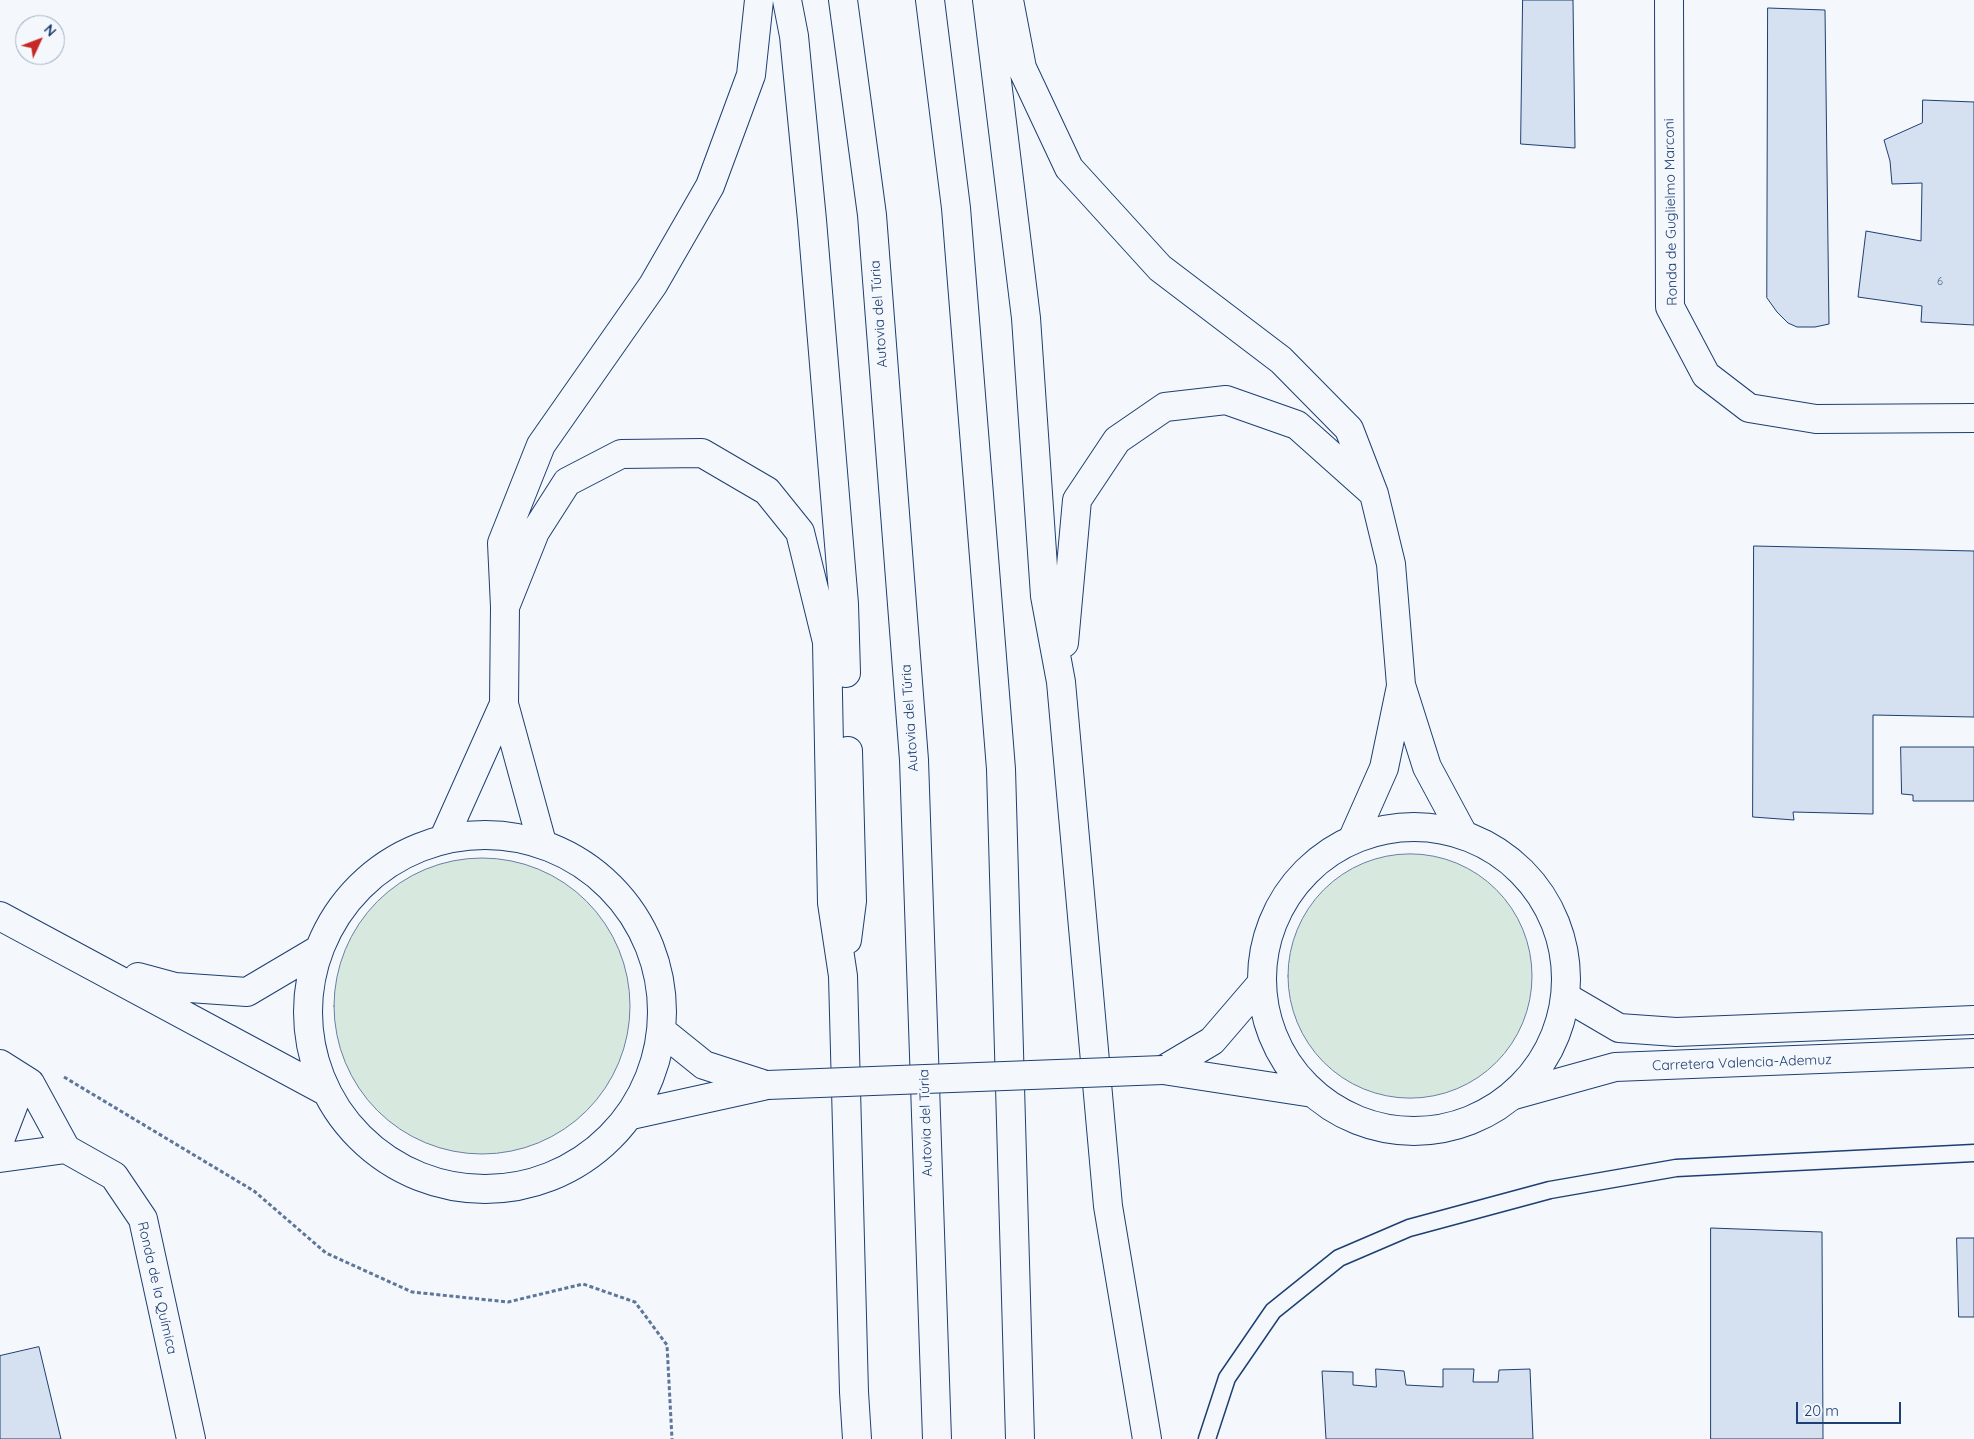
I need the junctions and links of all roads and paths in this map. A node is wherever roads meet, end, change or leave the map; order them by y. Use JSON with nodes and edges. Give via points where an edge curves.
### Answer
{"nodes":[{"id":1,"x":759,"y":0,"type":"edge"},
{"id":2,"x":786,"y":0,"type":"edge"},
{"id":3,"x":843,"y":0,"type":"edge"},
{"id":4,"x":930,"y":0,"type":"edge"},
{"id":5,"x":987,"y":0,"type":"edge"},
{"id":6,"x":1009,"y":0,"type":"edge"},
{"id":7,"x":1669,"y":0,"type":"edge"},
{"id":8,"x":1974,"y":418,"type":"edge"},
{"id":9,"x":1374,"y":494,"type":"junction"},
{"id":10,"x":505,"y":607,"type":"junction"},
{"id":11,"x":1061,"y":682,"type":"junction"},
{"id":12,"x":1402,"y":685,"type":"junction"},
{"id":13,"x":504,"y":704,"type":"junction"},
{"id":14,"x":1463,"y":834,"type":"junction"},
{"id":15,"x":444,"y":838,"type":"junction"},
{"id":16,"x":1353,"y":838,"type":"junction"},
{"id":17,"x":542,"y":843,"type":"junction"},
{"id":18,"x":0,"y":916,"type":"edge"},
{"id":19,"x":318,"y":950,"type":"junction"},
{"id":20,"x":89,"y":963,"type":"junction"},
{"id":21,"x":843,"y":976,"type":"junction"},
{"id":22,"x":1261,"y":984,"type":"junction"},
{"id":23,"x":1566,"y":997,"type":"junction"},
{"id":24,"x":1974,"y":1020,"type":"edge"},
{"id":25,"x":663,"y":1032,"type":"junction"},
{"id":26,"x":1974,"y":1053,"type":"edge"},
{"id":27,"x":0,"y":1064,"type":"edge"},
{"id":28,"x":1163,"y":1070,"type":"junction"},
{"id":29,"x":59,"y":1074,"type":"dead end"},
{"id":30,"x":0,"y":1081,"type":"edge"},
{"id":31,"x":767,"y":1085,"type":"junction"},
{"id":32,"x":327,"y":1092,"type":"junction"},
{"id":33,"x":1313,"y":1094,"type":"junction"},
{"id":34,"x":1514,"y":1095,"type":"junction"},
{"id":35,"x":632,"y":1115,"type":"junction"},
{"id":36,"x":0,"y":1140,"type":"edge"},
{"id":37,"x":66,"y":1149,"type":"junction"},
{"id":38,"x":1974,"y":1154,"type":"edge"},
{"id":39,"x":0,"y":1158,"type":"edge"},
{"id":40,"x":191,"y":1439,"type":"edge"},
{"id":41,"x":672,"y":1439,"type":"edge"},
{"id":42,"x":857,"y":1439,"type":"edge"},
{"id":43,"x":937,"y":1439,"type":"edge"},
{"id":44,"x":1020,"y":1439,"type":"edge"},
{"id":45,"x":1147,"y":1439,"type":"edge"},
{"id":46,"x":1208,"y":1439,"type":"edge"}],
"edges":[{"from":1,"to":10,"type":"main road","via":[[752,76],[710,186],[653,286],[541,445],[502,543]]},
{"from":2,"to":21,"type":"main road","via":[[794,36],[811,210],[844,604],[852,901]]},
{"from":3,"to":43,"type":"main road","name":"Autovia del Túria","via":[[872,215],[914,760]]},
{"from":4,"to":44,"type":"main road","via":[[956,208],[1001,769]]},
{"from":5,"to":11,"type":"main road","via":[[1026,318],[1046,596]]},
{"from":6,"to":9,"type":"main road","via":[[1022,68],[1069,168],[1160,268],[1281,360],[1349,429]]},
{"from":7,"to":8,"type":"main road","name":"Ronda de Guglielmo Marconi","via":[[1670,307],[1706,375],[1749,408],[1816,419]]},
{"from":9,"to":11,"type":"main road","via":[[1297,425],[1226,400],[1165,407],[1117,440],[1077,500]]},
{"from":9,"to":12,"type":"main road","via":[[1391,564]]},
{"from":10,"to":13,"type":"main road"},
{"from":10,"to":21,"type":"main road","via":[[535,532],[567,482],[622,454],[702,453],[767,491],[800,532],[827,642],[832,903]]},
{"from":11,"to":45,"type":"main road","via":[[1108,1206]]},
{"from":12,"to":14,"type":"main road","via":[[1427,768]]},
{"from":12,"to":16,"type":"main road","via":[[1384,768]]},
{"from":13,"to":15,"type":"main road"},
{"from":13,"to":17,"type":"main road"},
{"from":14,"to":16,"type":"main road","via":[[1427,827],[1389,828]]},
{"from":14,"to":23,"type":"main road","via":[[1508,859],[1543,898],[1563,946]]},
{"from":15,"to":17,"type":"main road","via":[[493,833]]},
{"from":15,"to":19,"type":"main road","via":[[383,867],[347,900]]},
{"from":16,"to":22,"type":"main road","via":[[1314,862],[1284,897],[1266,939]]},
{"from":17,"to":25,"type":"main road","via":[[595,872],[635,916],[659,972]]},
{"from":18,"to":20,"type":"main road"},
{"from":19,"to":20,"type":"main road","via":[[247,992],[175,987]]},
{"from":19,"to":32,"type":"main road","via":[[308,997],[311,1046]]},
{"from":20,"to":32,"type":"main road"},
{"from":21,"to":42,"type":"main road"},
{"from":22,"to":28,"type":"main road","via":[[1212,1041]]},
{"from":22,"to":33,"type":"main road","via":[[1268,1025],[1286,1062]]},
{"from":23,"to":24,"type":"main road","via":[[1619,1028],[1676,1032]]},
{"from":23,"to":34,"type":"main road","via":[[1557,1034],[1540,1067]]},
{"from":25,"to":31,"type":"main road","via":[[704,1065]]},
{"from":25,"to":35,"type":"main road","via":[[652,1075]]},
{"from":26,"to":34,"type":"main road","name":"Carretera Valencia-Ademuz","via":[[1615,1068]]},
{"from":27,"to":37,"type":"main road","via":[[30,1083]]},
{"from":28,"to":31,"type":"main road","bridge":true},
{"from":28,"to":33,"type":"main road"},
{"from":29,"to":41,"type":"path","via":[[254,1191],[326,1254],[412,1292],[508,1302],[583,1284],[635,1302],[667,1345]]},
{"from":30,"to":36,"type":"main road","via":[[15,1101]]},
{"from":31,"to":35,"type":"main road"},
{"from":32,"to":35,"type":"main road","via":[[363,1141],[414,1175],[473,1190],[534,1184],[589,1158]]},
{"from":33,"to":34,"type":"main road","via":[[1349,1118],[1391,1130],[1435,1131],[1477,1119]]},
{"from":37,"to":39,"type":"main road"},
{"from":37,"to":40,"type":"main road","name":"Ronda de la Química","via":[[114,1176],[142,1218]]},
{"from":38,"to":46,"type":"lane","via":[[1676,1168],[1550,1190],[1409,1228],[1339,1258],[1273,1311],[1227,1378]]}]}
